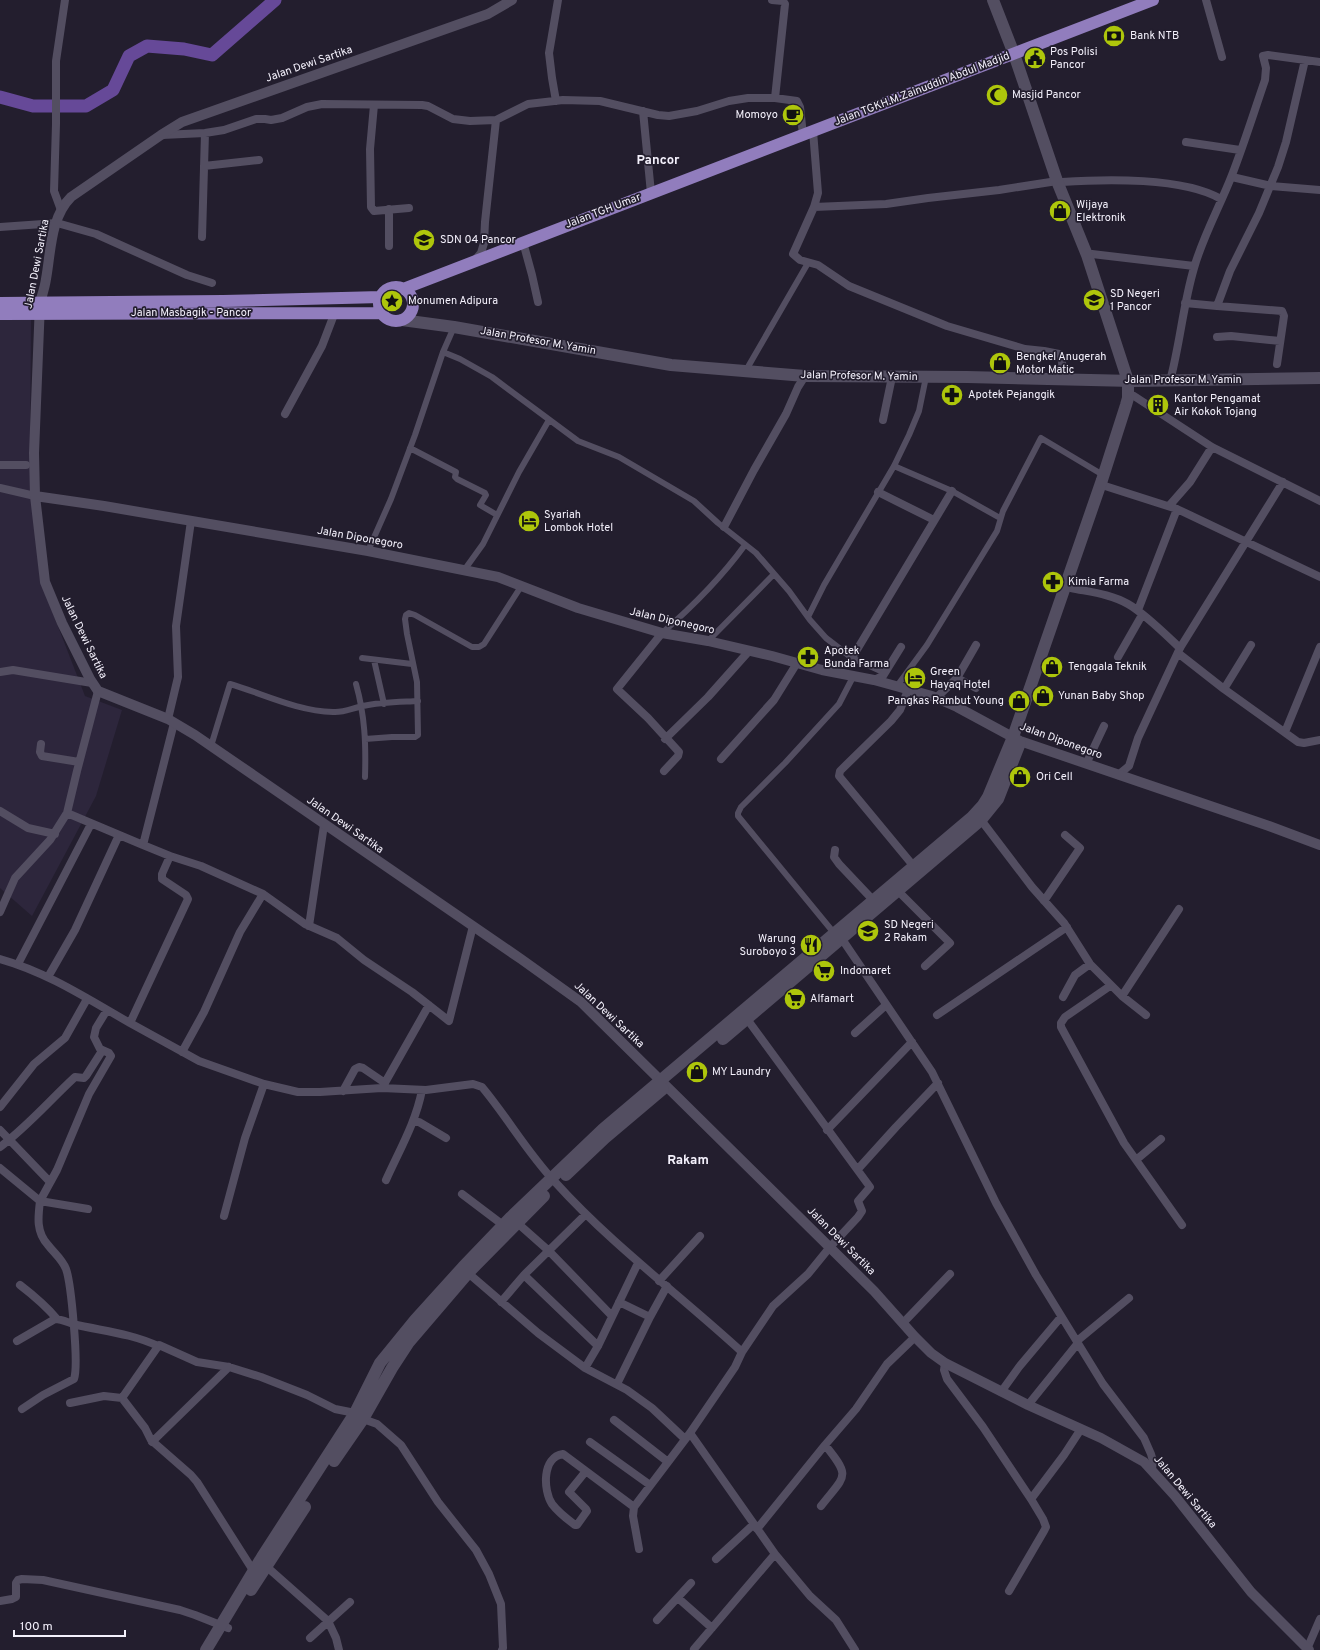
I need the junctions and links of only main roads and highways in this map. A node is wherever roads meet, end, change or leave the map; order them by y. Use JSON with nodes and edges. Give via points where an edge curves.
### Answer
{"nodes":[{"id":1,"x":993,"y":0,"type":"edge"},
{"id":2,"x":1153,"y":0,"type":"edge"},
{"id":3,"x":1014,"y":54,"type":"junction"},
{"id":4,"x":808,"y":133,"type":"joint"},
{"id":5,"x":1073,"y":210,"type":"junction"},
{"id":6,"x":403,"y":289,"type":"junction"},
{"id":7,"x":381,"y":297,"type":"junction"},
{"id":8,"x":0,"y":304,"type":"edge"},
{"id":9,"x":39,"y":309,"type":"junction"},
{"id":10,"x":381,"y":313,"type":"junction"},
{"id":11,"x":0,"y":314,"type":"edge"},
{"id":12,"x":402,"y":320,"type":"junction"},
{"id":13,"x":1320,"y":378,"type":"edge"},
{"id":14,"x":1131,"y":381,"type":"junction"},
{"id":15,"x":1104,"y":480,"type":"junction"},
{"id":16,"x":1017,"y":739,"type":"junction"},
{"id":17,"x":916,"y":869,"type":"junction"},
{"id":18,"x":838,"y":936,"type":"junction"},
{"id":19,"x":510,"y":1222,"type":"junction"},
{"id":20,"x":419,"y":1323,"type":"junction"},
{"id":21,"x":378,"y":1380,"type":"junction"},
{"id":22,"x":359,"y":1416,"type":"junction"},
{"id":23,"x":256,"y":1575,"type":"junction"},
{"id":24,"x":224,"y":1626,"type":"junction"},
{"id":25,"x":206,"y":1650,"type":"edge"},
{"id":26,"x":215,"y":1650,"type":"edge"}],
"edges":[{"from":1,"to":3,"type":"main road"},
{"from":2,"to":3,"type":"main road","name":"Jalan TGKH.M.Zainuddin Abdul Madjid"},
{"from":3,"to":4,"type":"main road","name":"Jalan TGKH.M.Zainuddin Abdul Madjid"},
{"from":3,"to":5,"type":"main road","via":[[1028,77],[1060,182]]},
{"from":4,"to":6,"type":"main road","name":"Jalan TGH Umar"},
{"from":5,"to":14,"type":"main road"},
{"from":5,"to":14,"type":"main road","via":[[1092,254]]},
{"from":6,"to":7,"type":"main road","via":[[390,288]]},
{"from":6,"to":12,"type":"main road","via":[[410,296],[412,305],[409,314]]},
{"from":7,"to":9,"type":"main road","name":"Jalan Masbagik - Pancor"},
{"from":7,"to":10,"type":"main road"},
{"from":8,"to":9,"type":"main road","name":"Jalan Masbagik - Pancor"},
{"from":9,"to":10,"type":"main road","name":"Jalan Masbagik - Pancor"},
{"from":9,"to":11,"type":"main road","name":"Jalan Masbagik - Pancor"},
{"from":10,"to":12,"type":"main road","via":[[388,319]]},
{"from":12,"to":14,"type":"main road","name":"Jalan Profesor M. Yamin","via":[[671,365],[745,372],[805,376]]},
{"from":13,"to":14,"type":"main road","name":"Jalan Profesor M. Yamin"},
{"from":14,"to":15,"type":"main road"},
{"from":14,"to":15,"type":"main road","via":[[1134,396]]},
{"from":15,"to":16,"type":"main road"},
{"from":15,"to":16,"type":"main road","via":[[1071,588]]},
{"from":16,"to":17,"type":"main road","via":[[983,805]]},
{"from":16,"to":17,"type":"main road","via":[[998,799],[981,820]]},
{"from":17,"to":18,"type":"main road","via":[[873,900]]},
{"from":17,"to":18,"type":"main road","via":[[898,890]]},
{"from":18,"to":19,"type":"main road","via":[[663,1084]]},
{"from":19,"to":20,"type":"main road"},
{"from":19,"to":20,"type":"main road","via":[[468,1273]]},
{"from":20,"to":21,"type":"main road","via":[[392,1368]]},
{"from":20,"to":21,"type":"main road","via":[[380,1363]]},
{"from":21,"to":22,"type":"main road"},
{"from":22,"to":23,"type":"main road"},
{"from":22,"to":23,"type":"main road","via":[[267,1567]]},
{"from":23,"to":24,"type":"main road"},
{"from":24,"to":25,"type":"main road"},
{"from":24,"to":26,"type":"main road"}]}
